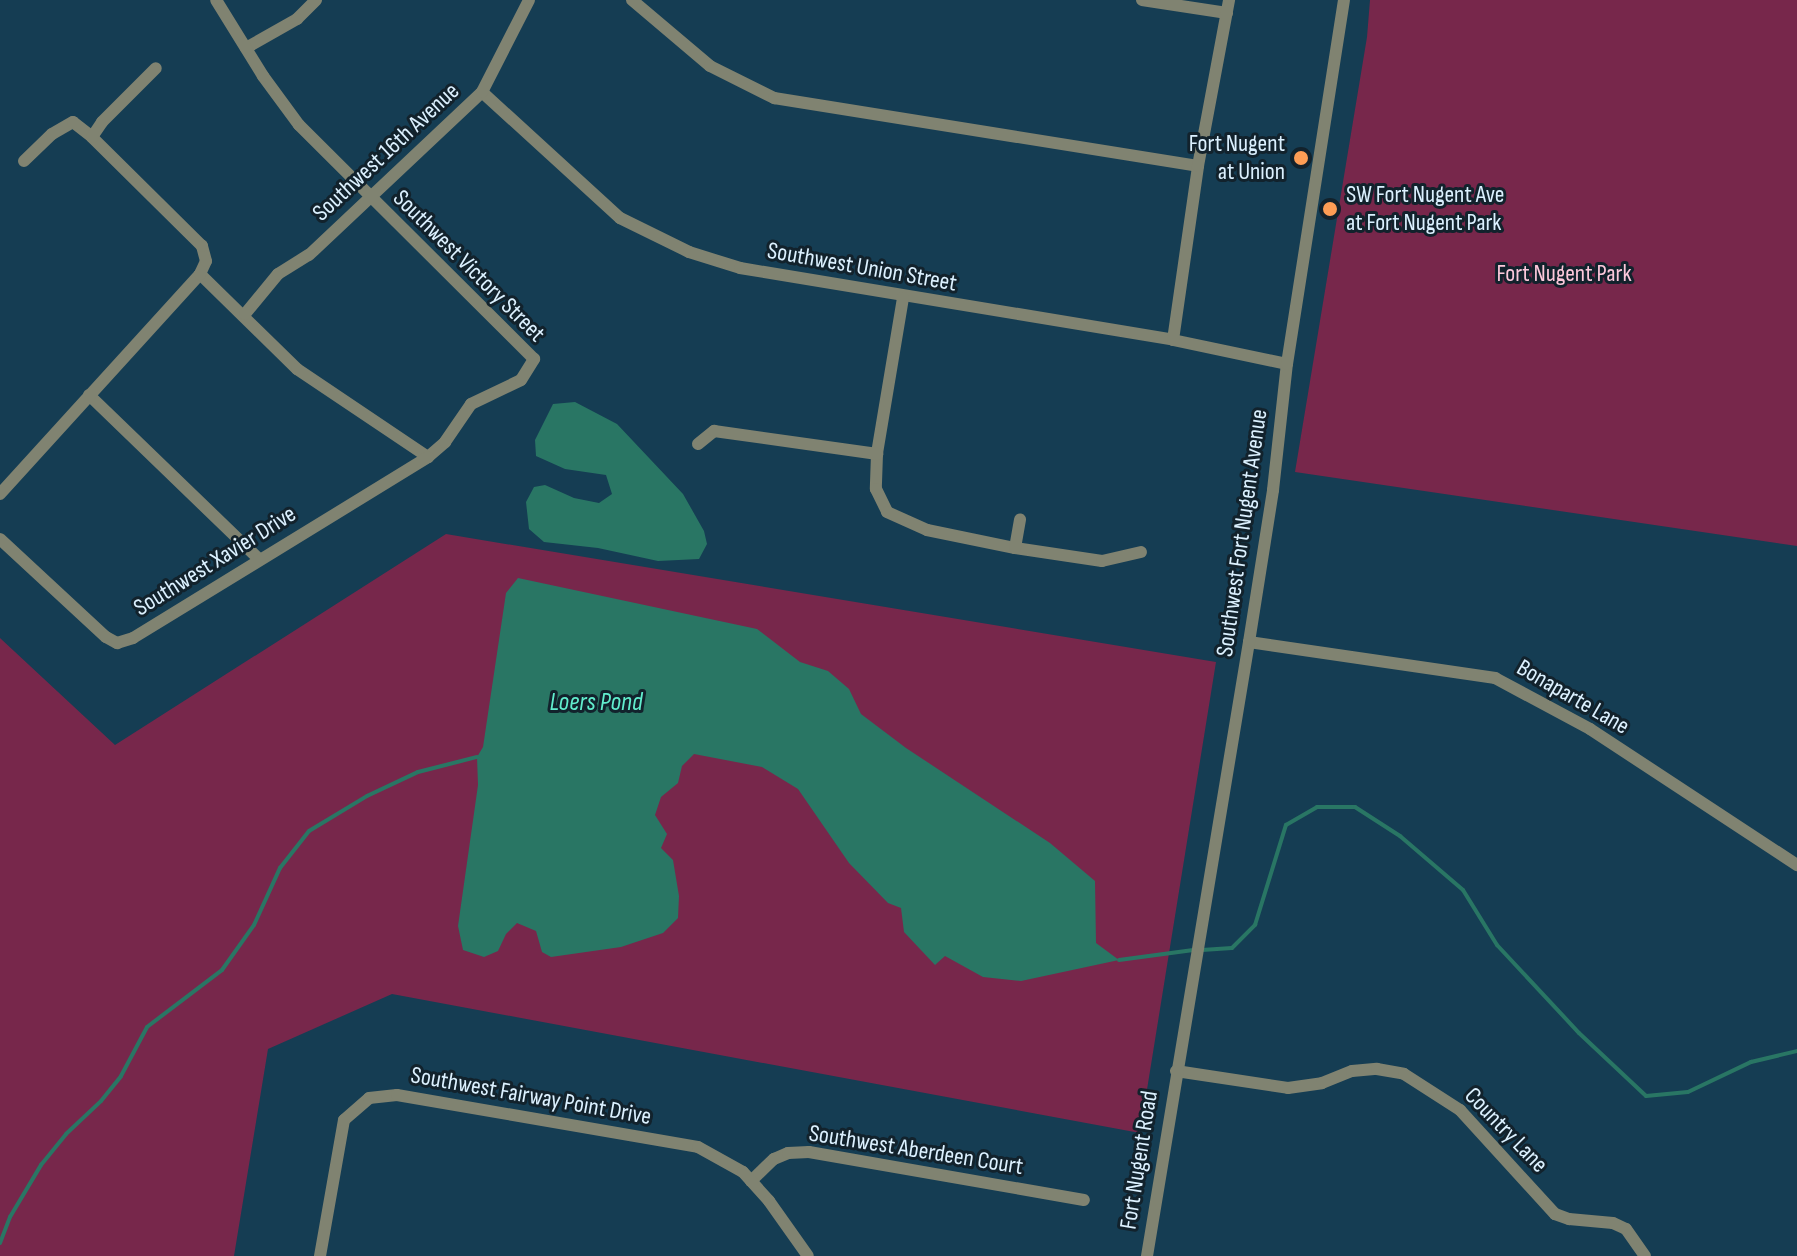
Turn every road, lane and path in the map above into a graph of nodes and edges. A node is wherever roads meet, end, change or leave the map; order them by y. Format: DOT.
graph roads {
  1 [pos="216,0"];
  2 [pos="316,0"];
  3 [pos="529,0"];
  4 [pos="632,0"];
  5 [pos="1142,0"];
  6 [pos="1344,0"];
  7 [pos="1228,6"];
  8 [pos="246,48"];
  9 [pos="156,68"];
  10 [pos="482,92"];
  11 [pos="92,137"];
  12 [pos="24,161"];
  13 [pos="1198,166"];
  14 [pos="369,196"];
  15 [pos="200,274"];
  16 [pos="903,298"];
  17 [pos="245,314"];
  18 [pos="1173,340"];
  19 [pos="1287,364"];
  20 [pos="89,395"];
  21 [pos="698,444"];
  22 [pos="877,454"];
  23 [pos="428,457"];
  24 [pos="0,494"];
  25 [pos="1020,519"];
  26 [pos="0,539"];
  27 [pos="1015,548"];
  28 [pos="1141,552"];
  29 [pos="259,559"];
  30 [pos="1249,642"];
  31 [pos="1797,865"];
  32 [pos="1176,1071"];
  33 [pos="751,1181"];
  34 [pos="1084,1200"];
  35 [pos="320,1256"];
  36 [pos="808,1256"];
  37 [pos="1147,1256"];
  38 [pos="1645,1256"];
  1 -- 8 [label="street, Southwest Victory Street"];
  2 -- 8 [label="street"];
  3 -- 10 [label="street, Southwest 16th Avenue"];
  4 -- 13 [label="street"];
  5 -- 7 [label="street"];
  6 -- 19 [label="street, Southwest Fort Nugent Avenue"];
  7 -- 13 [label="street"];
  8 -- 14 [label="street, Southwest Victory Street"];
  9 -- 11 [label="street"];
  10 -- 14 [label="street, Southwest 16th Avenue"];
  10 -- 16 [label="street, Southwest Union Street"];
  11 -- 12 [label="street"];
  11 -- 15 [label="street"];
  13 -- 18 [label="street"];
  14 -- 17 [label="street, Southwest 16th Avenue"];
  14 -- 23 [label="street, Southwest Victory Street"];
  15 -- 17 [label="street"];
  15 -- 20 [label="street"];
  16 -- 18 [label="street, Southwest Union Street"];
  16 -- 22 [label="street"];
  17 -- 23 [label="street"];
  18 -- 19 [label="street, Southwest Union Street"];
  19 -- 30 [label="street, Southwest Fort Nugent Avenue"];
  20 -- 24 [label="street"];
  20 -- 29 [label="street"];
  21 -- 22 [label="street"];
  22 -- 27 [label="street"];
  23 -- 29 [label="street, Southwest Xavier Drive"];
  25 -- 27 [label="street"];
  26 -- 29 [label="street, Southwest Xavier Drive"];
  27 -- 28 [label="street"];
  30 -- 31 [label="street, Bonaparte Lane"];
  30 -- 32 [label="street, Southwest Fort Nugent Avenue"];
  32 -- 37 [label="street, Fort Nugent Road"];
  32 -- 38 [label="street, Country Lane"];
  33 -- 34 [label="street, Southwest Aberdeen Court"];
  33 -- 35 [label="street, Southwest Fairway Point Drive"];
  33 -- 36 [label="street, Southwest Fairway Point Drive"];
}
